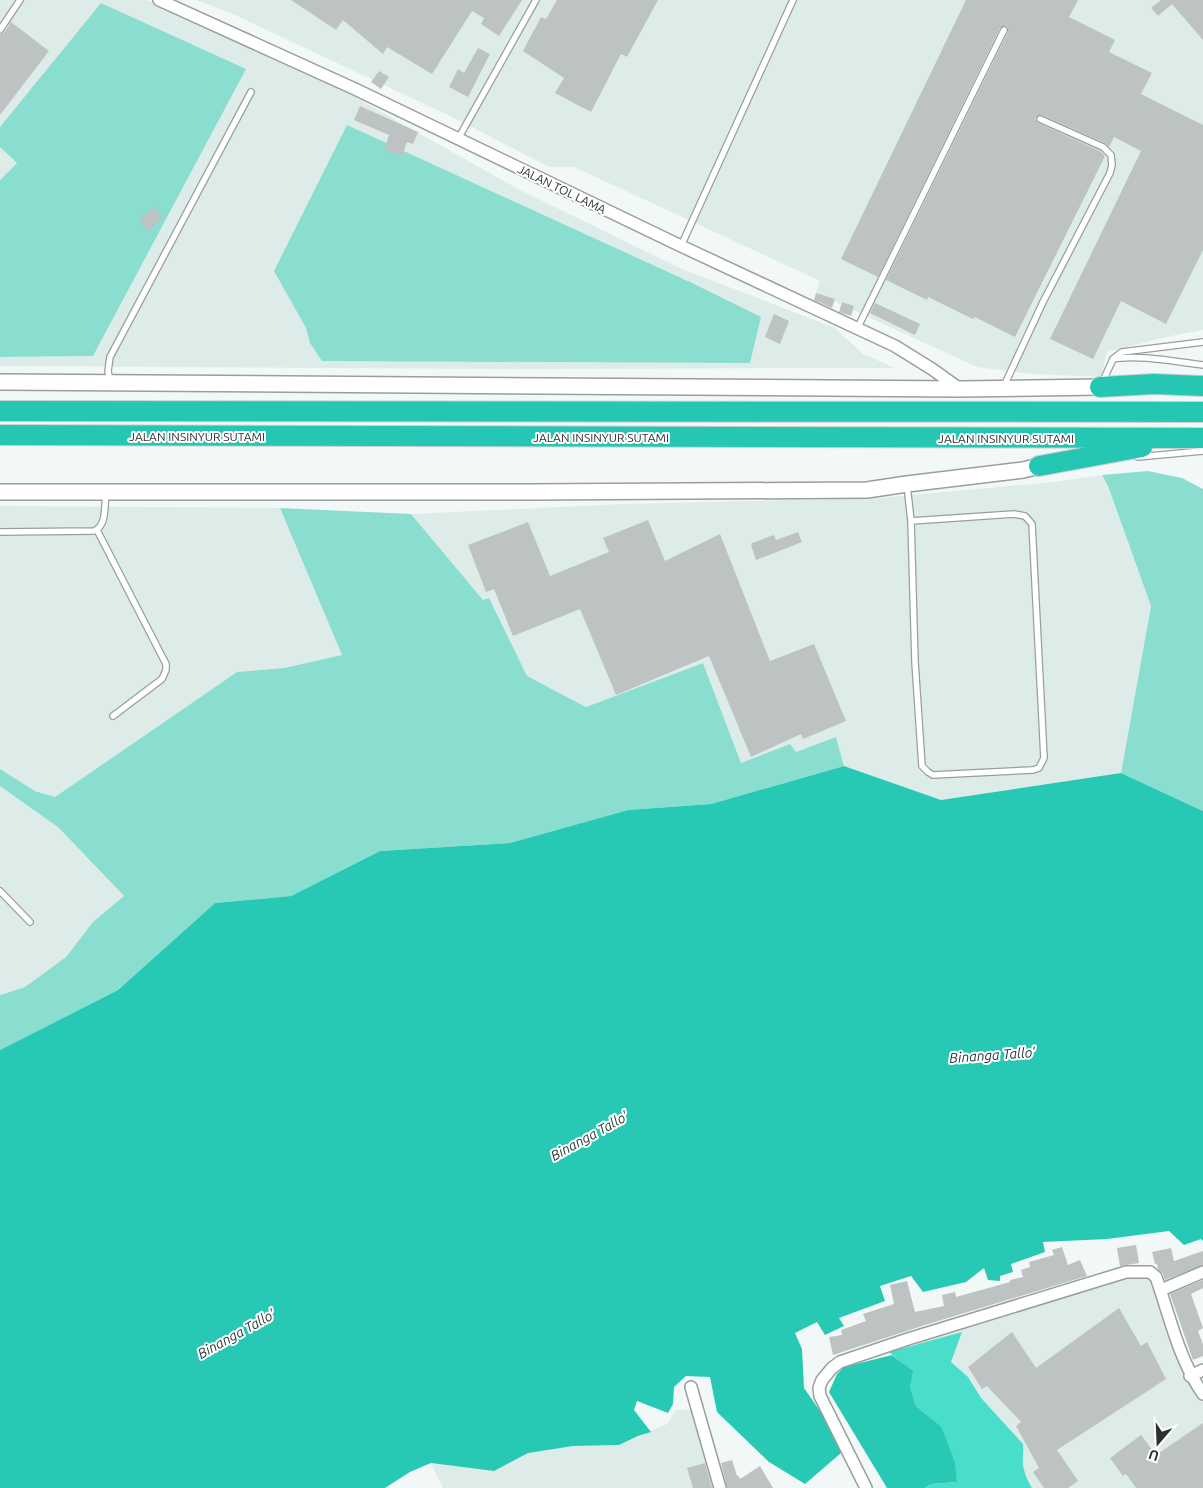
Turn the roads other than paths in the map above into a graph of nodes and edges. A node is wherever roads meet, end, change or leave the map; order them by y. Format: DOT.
graph roads {
  1 [pos="20,0"];
  2 [pos="159,0"];
  3 [pos="536,0"];
  4 [pos="793,0"];
  5 [pos="0,30"];
  6 [pos="1004,30"];
  7 [pos="251,92"];
  8 [pos="1040,119"];
  9 [pos="458,139"];
  10 [pos="681,246"];
  11 [pos="857,329"];
  12 [pos="1203,342"];
  13 [pos="1113,359"];
  14 [pos="1203,365"];
  15 [pos="0,382"];
  16 [pos="110,383"];
  17 [pos="1203,386"];
  18 [pos="1100,387"];
  19 [pos="1003,388"];
  20 [pos="960,389"];
  21 [pos="0,411"];
  22 [pos="1203,412"];
  23 [pos="0,435"];
  24 [pos="1194,438"];
  25 [pos="1203,451"];
  26 [pos="1130,458"];
  27 [pos="1113,459"];
  28 [pos="1039,466"];
  29 [pos="907,484"];
  30 [pos="0,492"];
  31 [pos="106,492"];
  32 [pos="911,521"];
  33 [pos="97,530"];
  34 [pos="0,532"];
  35 [pos="113,716"];
  36 [pos="0,891"];
  37 [pos="30,922"];
  38 [pos="1203,1272"];
  39 [pos="1161,1290"];
  40 [pos="1203,1370"];
  41 [pos="1190,1376"];
  42 [pos="690,1387"];
  43 [pos="1203,1394"];
  44 [pos="720,1488"];
  45 [pos="866,1488"];
  1 -- 5 [label="lane"];
  2 -- 9 [label="street, JALAN TOL LAMA"];
  3 -- 9 [label="lane"];
  4 -- 10 [label="lane"];
  6 -- 11 [label="lane"];
  7 -- 16 [label="lane"];
  8 -- 19 [label="lane"];
  9 -- 10 [label="street, JALAN TOL LAMA"];
  10 -- 11 [label="street, JALAN TOL LAMA"];
  11 -- 20 [label="street, JALAN TOL LAMA"];
  12 -- 13 [label="lane"];
  13 -- 14 [label="lane"];
  13 -- 18 [label="lane"];
  15 -- 16 [label="street"];
  16 -- 20 [label="street"];
  17 -- 18 [label="highway"];
  18 -- 19 [label="street"];
  19 -- 20 [label="street"];
  21 -- 22 [label="highway, JALAN INSINYUR SUTAMI"];
  23 -- 24 [label="highway, JALAN INSINYUR SUTAMI"];
  24 -- 28 [label="highway"];
  25 -- 26 [label="lane"];
  27 -- 28 [label="lane"];
  28 -- 29 [label="street"];
  29 -- 31 [label="street"];
  29 -- 32 [label="lane"];
  30 -- 31 [label="street"];
  31 -- 33 [label="lane"];
  32 -- 32 [label="lane"];
  33 -- 34 [label="lane"];
  33 -- 35 [label="lane"];
  36 -- 37 [label="lane"];
  38 -- 39 [label="street"];
  39 -- 41 [label="street"];
  39 -- 45 [label="street"];
  40 -- 41 [label="street"];
  41 -- 43 [label="street"];
  42 -- 44 [label="street"];
}
